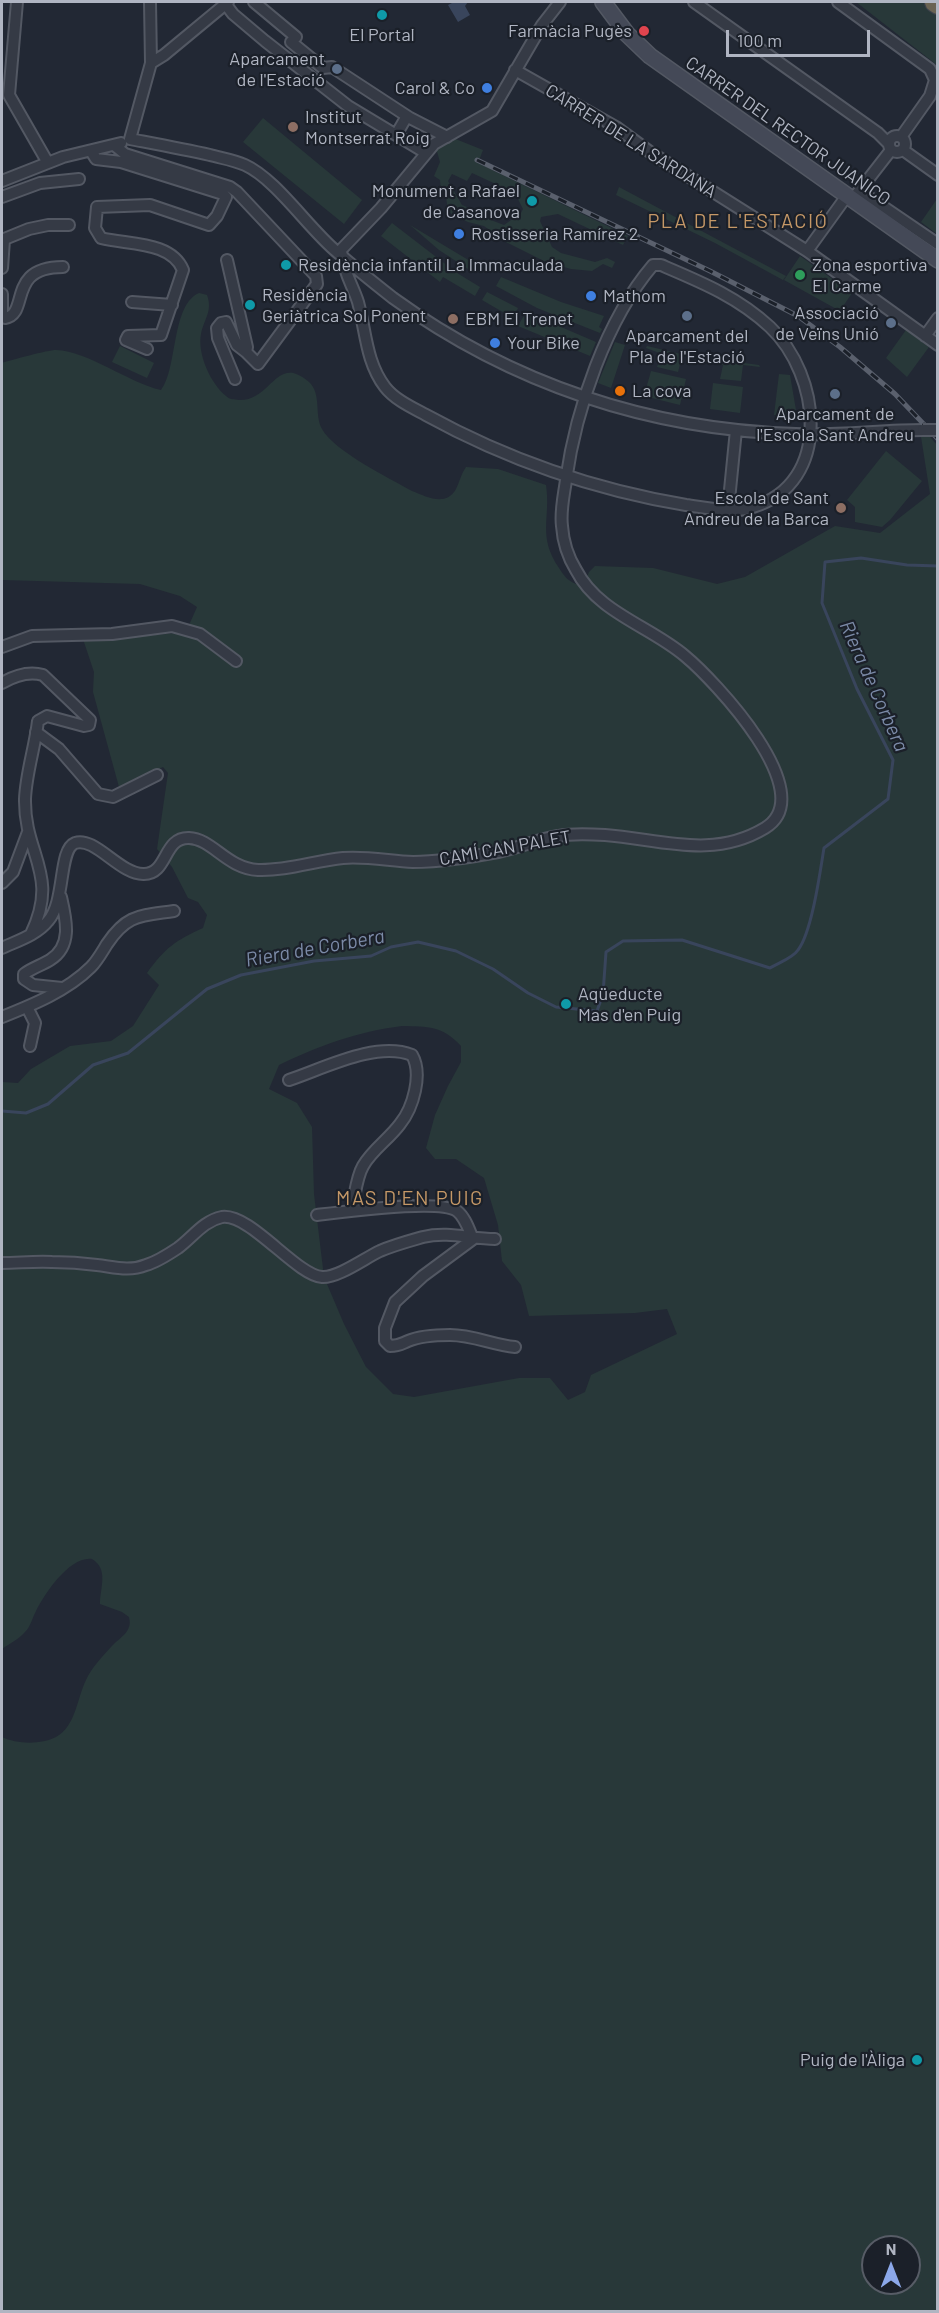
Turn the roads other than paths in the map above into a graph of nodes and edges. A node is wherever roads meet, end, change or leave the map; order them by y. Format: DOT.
graph roads {
  1 [pos="17,2"];
  2 [pos="150,2"];
  3 [pos="226,2"];
  4 [pos="254,2"];
  5 [pos="560,2"];
  6 [pos="603,2"];
  7 [pos="694,2"];
  8 [pos="838,2"];
  9 [pos="154,57"];
  10 [pos="515,70"];
  11 [pos="407,116"];
  12 [pos="396,135"];
  13 [pos="447,137"];
  14 [pos="130,139"];
  15 [pos="114,145"];
  16 [pos="894,148"];
  17 [pos="91,151"];
  18 [pos="426,153"];
  19 [pos="48,163"];
  20 [pos="938,175"];
  21 [pos="79,179"];
  22 [pos="2,181"];
  23 [pos="853,196"];
  24 [pos="2,197"];
  25 [pos="69,225"];
  26 [pos="3,240"];
  27 [pos="938,244"];
  28 [pos="807,251"];
  29 [pos="340,254"];
  30 [pos="227,260"];
  31 [pos="938,260"];
  32 [pos="63,267"];
  33 [pos="2,268"];
  34 [pos="366,277"];
  35 [pos="2,294"];
  36 [pos="355,294"];
  37 [pos="132,302"];
  38 [pos="172,305"];
  39 [pos="2,314"];
  40 [pos="938,318"];
  41 [pos="925,336"];
  42 [pos="938,345"];
  43 [pos="147,349"];
  44 [pos="246,352"];
  45 [pos="235,379"];
  46 [pos="584,398"];
  47 [pos="736,430"];
  48 [pos="938,430"];
  49 [pos="811,434"];
  50 [pos="567,475"];
  51 [pos="728,510"];
  52 [pos="2,647"];
  53 [pos="236,661"];
  54 [pos="2,684"];
  55 [pos="36,732"];
  56 [pos="157,775"];
  57 [pos="28,832"];
  58 [pos="2,883"];
  59 [pos="61,894"];
  60 [pos="174,911"];
  61 [pos="31,934"];
  62 [pos="2,948"];
  63 [pos="63,988"];
  64 [pos="27,1007"];
  65 [pos="2,1017"];
  66 [pos="30,1046"];
  67 [pos="289,1080"];
  68 [pos="351,1211"];
  69 [pos="317,1215"];
  70 [pos="473,1239"];
  71 [pos="495,1239"];
  72 [pos="2,1263"];
  73 [pos="515,1347"];
  1 -- 19 [label="street"];
  2 -- 9 [label="street"];
  3 -- 9 [label="street"];
  3 -- 12 [label="street"];
  4 -- 11 [label="street"];
  5 -- 10 [label="street"];
  6 -- 23 [label="main road, CARRER DEL RECTOR JUANICO"];
  7 -- 16 [label="street"];
  8 -- 16 [label="street"];
  9 -- 14 [label="street"];
  10 -- 13 [label="street"];
  10 -- 28 [label="street, CARRER DE LA SARDANA"];
  11 -- 12 [label="street"];
  11 -- 13 [label="street"];
  12 -- 18 [label="street"];
  13 -- 18 [label="street"];
  14 -- 15 [label="street"];
  14 -- 29 [label="street"];
  15 -- 17 [label="street"];
  15 -- 44 [label="street"];
  16 -- 20 [label="street"];
  16 -- 23 [label="street"];
  17 -- 19 [label="street"];
  17 -- 38 [label="street"];
  18 -- 29 [label="street"];
  19 -- 22 [label="street"];
  21 -- 24 [label="street"];
  23 -- 27 [label="street, CARRER DEL RECTOR JUANICO"];
  23 -- 28 [label="street"];
  23 -- 31 [label="main road, CARRER DEL RECTOR JUANICO"];
  25 -- 26 [label="street"];
  26 -- 33 [label="street"];
  28 -- 41 [label="street, CARRER DE LA SARDANA"];
  29 -- 34 [label="street"];
  29 -- 36 [label="street"];
  30 -- 44 [label="street"];
  32 -- 39 [label="street"];
  34 -- 36 [label="street"];
  34 -- 46 [label="street"];
  35 -- 39 [label="street"];
  36 -- 50 [label="street"];
  37 -- 38 [label="street"];
  38 -- 43 [label="street"];
  40 -- 41 [label="street"];
  41 -- 42 [label="street, CARRER DE LA SARDANA"];
  44 -- 45 [label="street"];
  46 -- 47 [label="street"];
  46 -- 49 [label="street, CAMÍ CAN PALET"];
  46 -- 50 [label="street, CAMÍ CAN PALET"];
  47 -- 49 [label="street"];
  47 -- 51 [label="street"];
  48 -- 49 [label="street, bridge"];
  49 -- 51 [label="street"];
  50 -- 51 [label="street"];
  50 -- 59 [label="street, CAMÍ CAN PALET"];
  52 -- 53 [label="street"];
  54 -- 55 [label="street"];
  55 -- 56 [label="street"];
  55 -- 57 [label="street"];
  57 -- 58 [label="street"];
  57 -- 61 [label="street"];
  59 -- 61 [label="street"];
  59 -- 63 [label="street"];
  60 -- 63 [label="street"];
  61 -- 62 [label="street"];
  63 -- 64 [label="street"];
  64 -- 65 [label="street"];
  64 -- 66 [label="street"];
  67 -- 68 [label="street"];
  68 -- 69 [label="street"];
  68 -- 70 [label="street"];
  70 -- 71 [label="street"];
  70 -- 72 [label="street"];
  70 -- 73 [label="street"];
}
